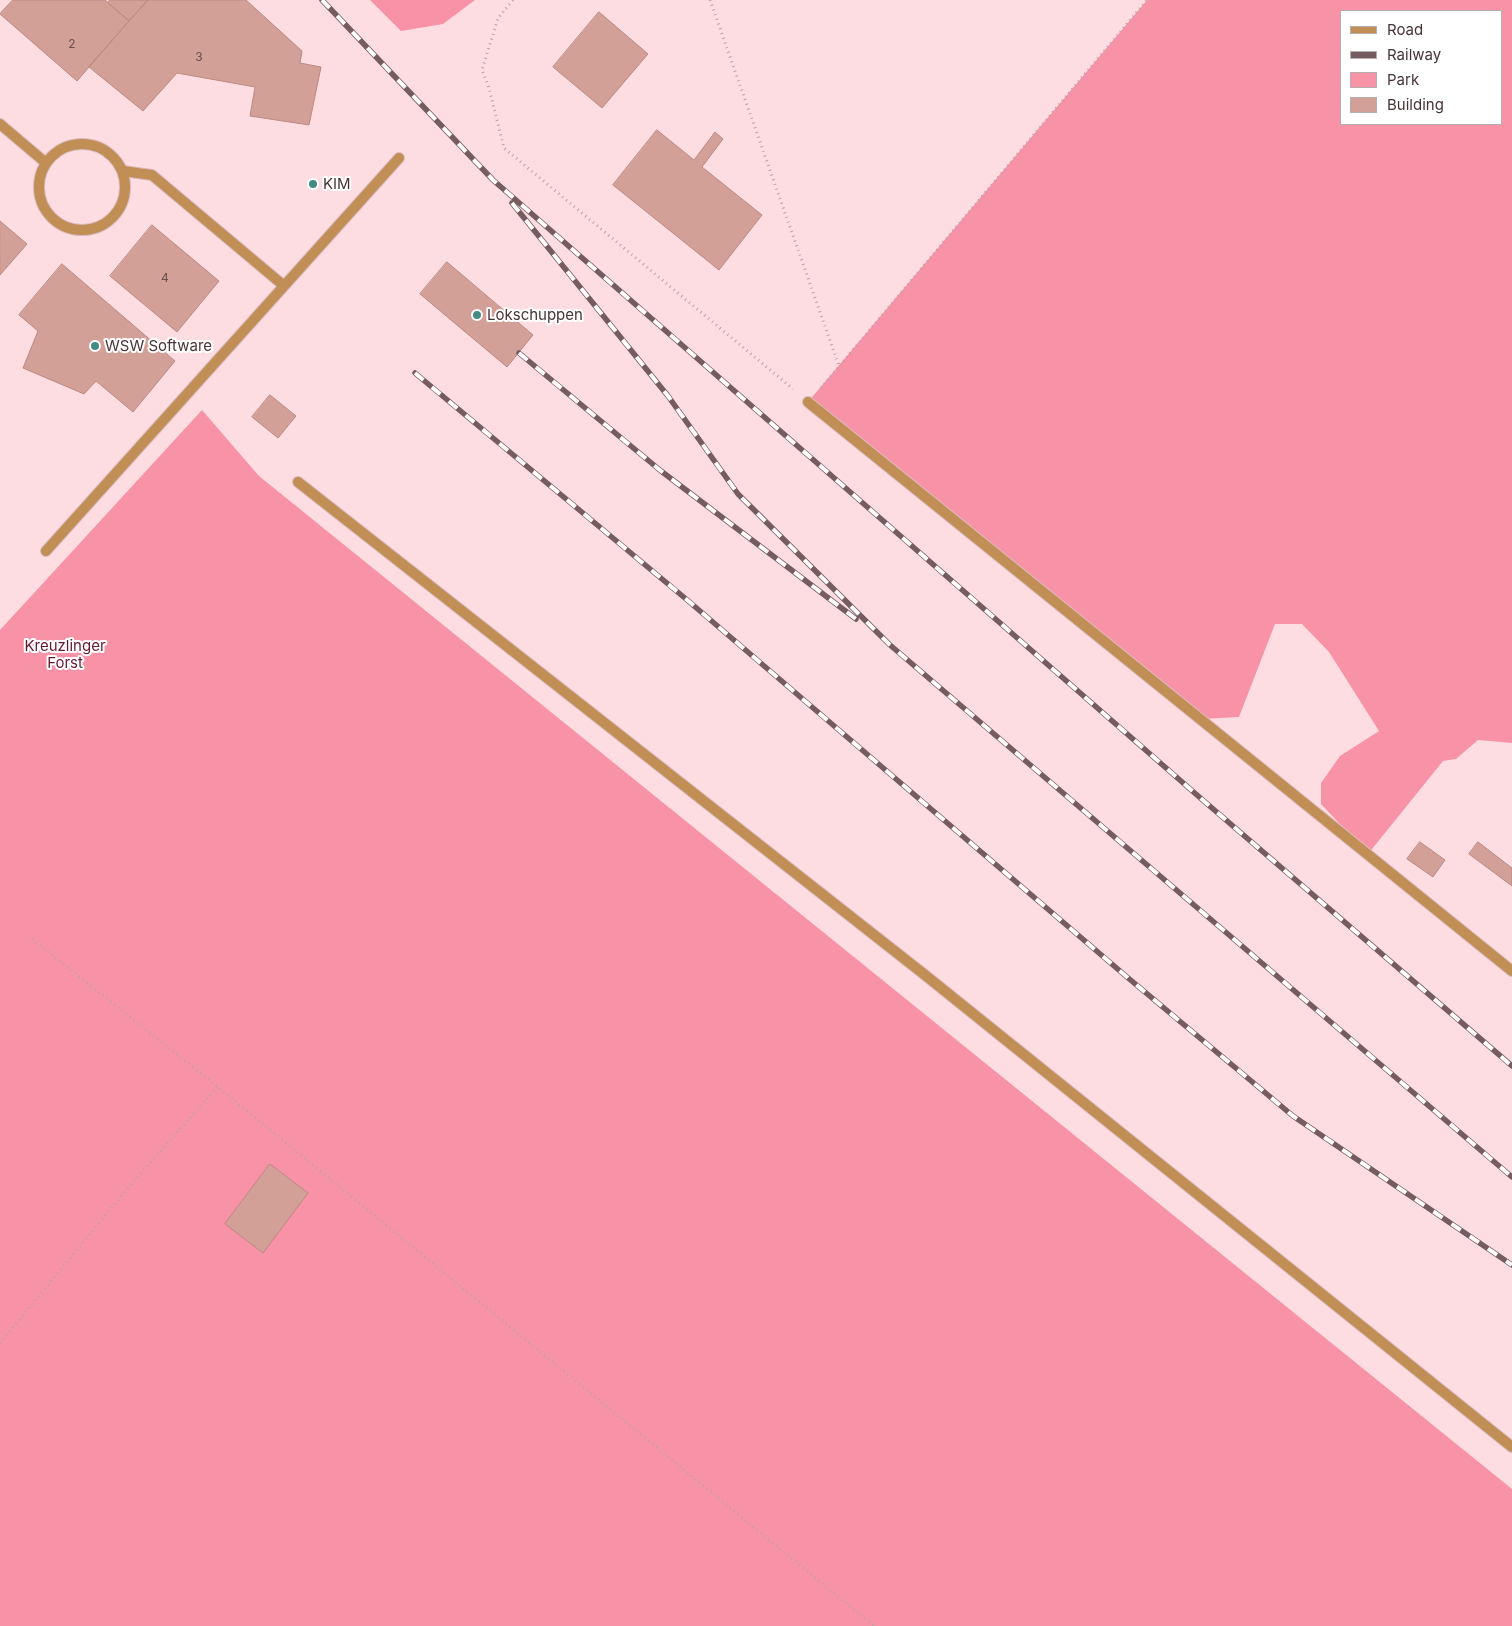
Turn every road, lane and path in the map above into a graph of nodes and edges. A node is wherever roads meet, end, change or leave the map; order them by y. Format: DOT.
graph roads {
  1 [pos="513,0"];
  2 [pos="710,0"];
  3 [pos="1147,0"];
  4 [pos="0,124"];
  5 [pos="398,158"];
  6 [pos="46,163"];
  7 [pos="123,171"];
  8 [pos="283,285"];
  9 [pos="839,366"];
  10 [pos="808,402"];
  11 [pos="298,482"];
  12 [pos="46,551"];
  13 [pos="32,939"];
  14 [pos="1512,971"];
  15 [pos="218,1087"];
  16 [pos="0,1343"];
  17 [pos="1512,1447"];
  18 [pos="874,1626"];
  1 -- 10 [label="path"];
  2 -- 9 [label="path"];
  3 -- 9 [label="path"];
  4 -- 6 [label="street"];
  5 -- 8 [label="street"];
  6 -- 7 [label="street"];
  6 -- 7 [label="street"];
  7 -- 8 [label="street"];
  8 -- 12 [label="street"];
  9 -- 10 [label="path"];
  10 -- 14 [label="street"];
  11 -- 17 [label="street"];
  13 -- 15 [label="path"];
  15 -- 16 [label="path"];
  15 -- 18 [label="path"];
}
